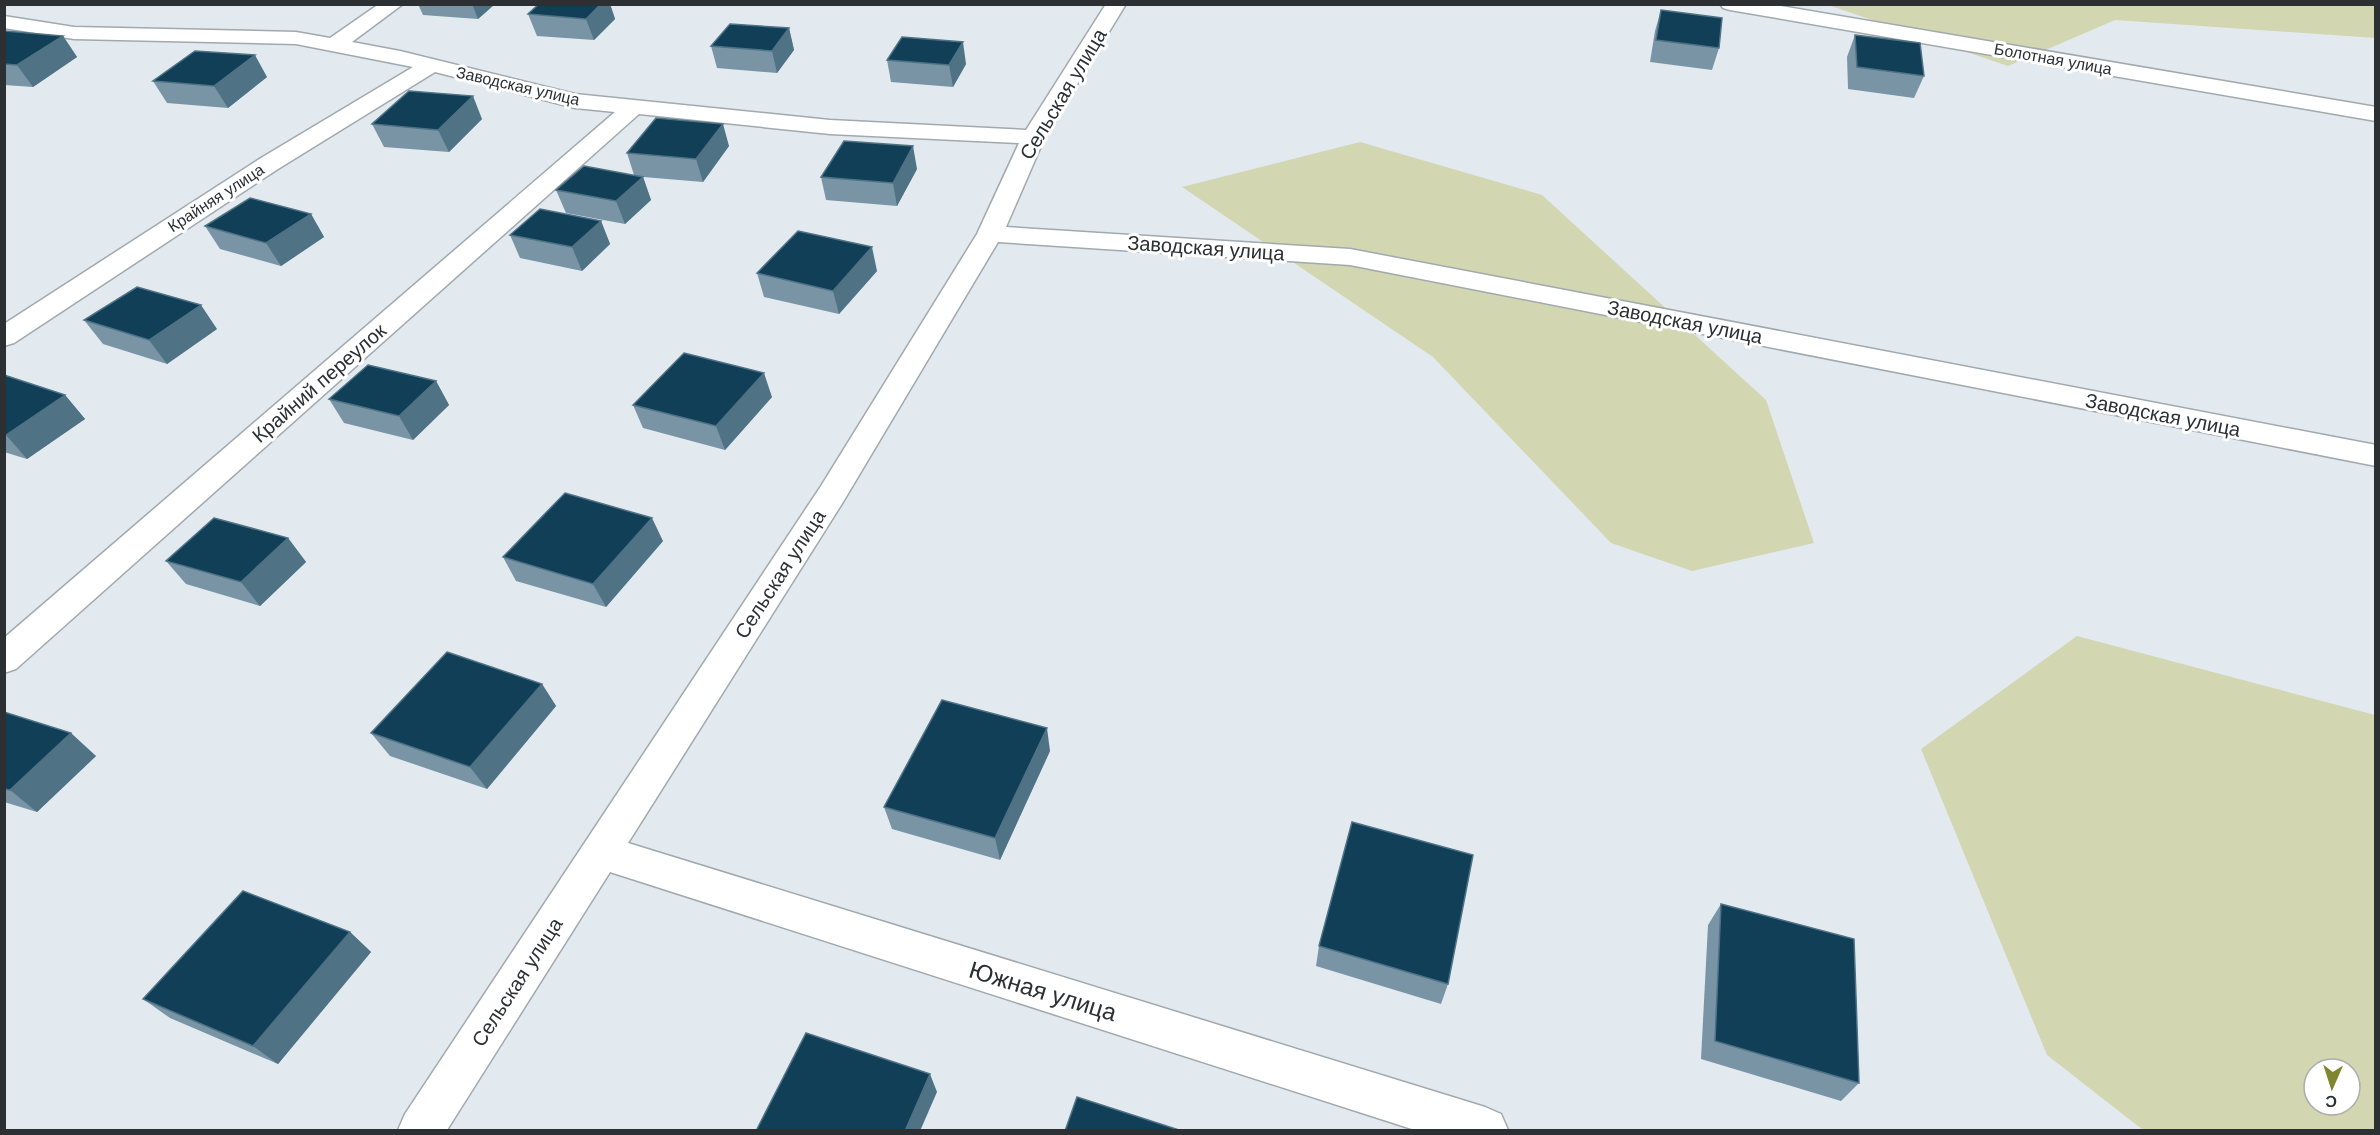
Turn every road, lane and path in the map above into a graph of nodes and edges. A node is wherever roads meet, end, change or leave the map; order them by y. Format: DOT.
graph roads {
  1 [pos="393,4"];
  2 [pos="1116,4"];
  3 [pos="1730,4"];
  4 [pos="4,22"];
  5 [pos="334,45"];
  6 [pos="432,65"];
  7 [pos="634,107"];
  8 [pos="2376,114"];
  9 [pos="1033,137"];
  10 [pos="990,234"];
  11 [pos="4,337"];
  12 [pos="2376,456"];
  13 [pos="4,659"];
  14 [pos="601,852"];
  15 [pos="421,1131"];
  16 [pos="1485,1131"];
  1 -- 5 [label="street"];
  2 -- 9 [label="street, Сельская улица"];
  3 -- 8 [label="street, Болотная улица"];
  4 -- 5 [label="street, Заводская улица"];
  5 -- 6 [label="street, Заводская улица"];
  6 -- 7 [label="street, Заводская улица"];
  6 -- 11 [label="street, Крайняя улица"];
  7 -- 9 [label="street, Заводская улица"];
  7 -- 13 [label="street, Крайний переулок"];
  9 -- 10 [label="street, Сельская улица"];
  10 -- 12 [label="street, Заводская улица"];
  10 -- 14 [label="street, Сельская улица"];
  14 -- 15 [label="street, Сельская улица"];
  14 -- 16 [label="street, Южная улица"];
}
